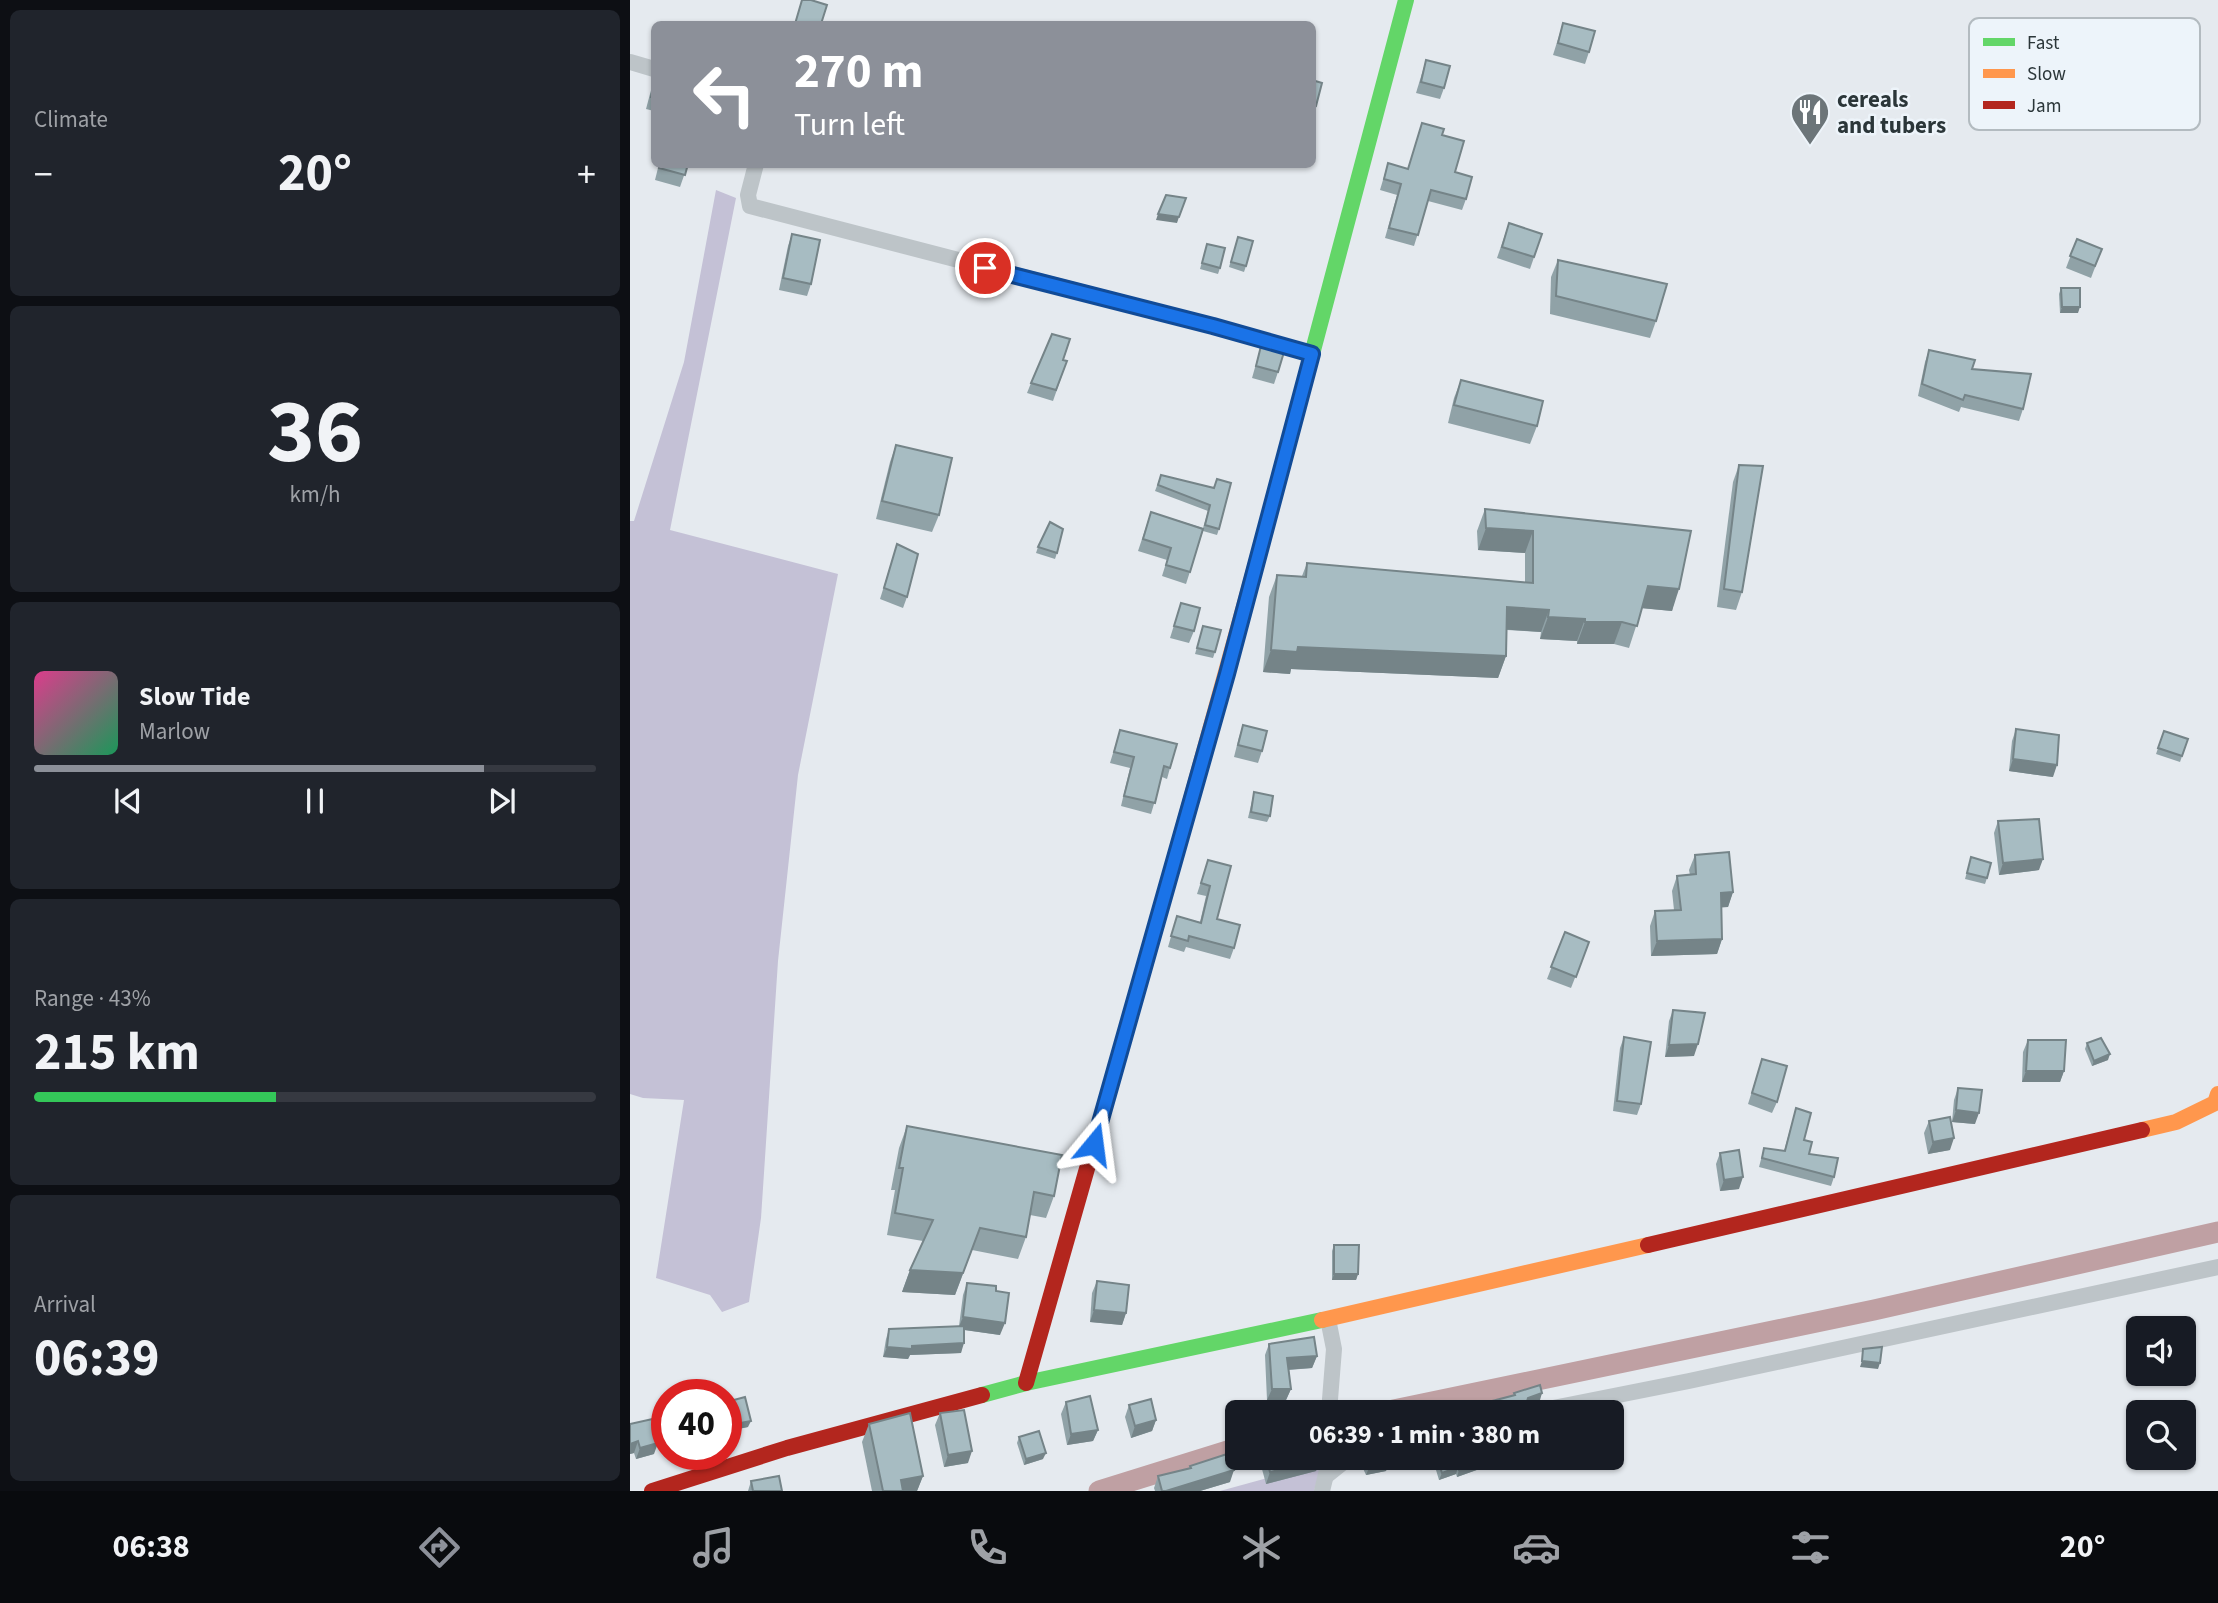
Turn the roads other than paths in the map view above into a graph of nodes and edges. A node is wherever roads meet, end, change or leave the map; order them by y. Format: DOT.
graph roads {
  1 [pos="1406,0"];
  2 [pos="630,62"];
  3 [pos="651,68"];
  4 [pos="755,168"];
  5 [pos="1312,354"];
  6 [pos="2218,1094"];
  7 [pos="2218,1267"];
  8 [pos="1328,1319"];
  9 [pos="1026,1383"];
  10 [pos="1329,1400"];
  11 [pos="1593,1400"];
  12 [pos="1337,1470"];
  13 [pos="1324,1484"];
  14 [pos="652,1491"];
  1 -- 5 [label="street"];
  2 -- 3 [label="street"];
  4 -- 5 [label="street"];
  5 -- 9 [label="street"];
  6 -- 8 [label="street"];
  7 -- 11 [label="street"];
  8 -- 9 [label="street"];
  8 -- 10 [label="street"];
  9 -- 14 [label="street"];
  12 -- 13 [label="street"];
}
